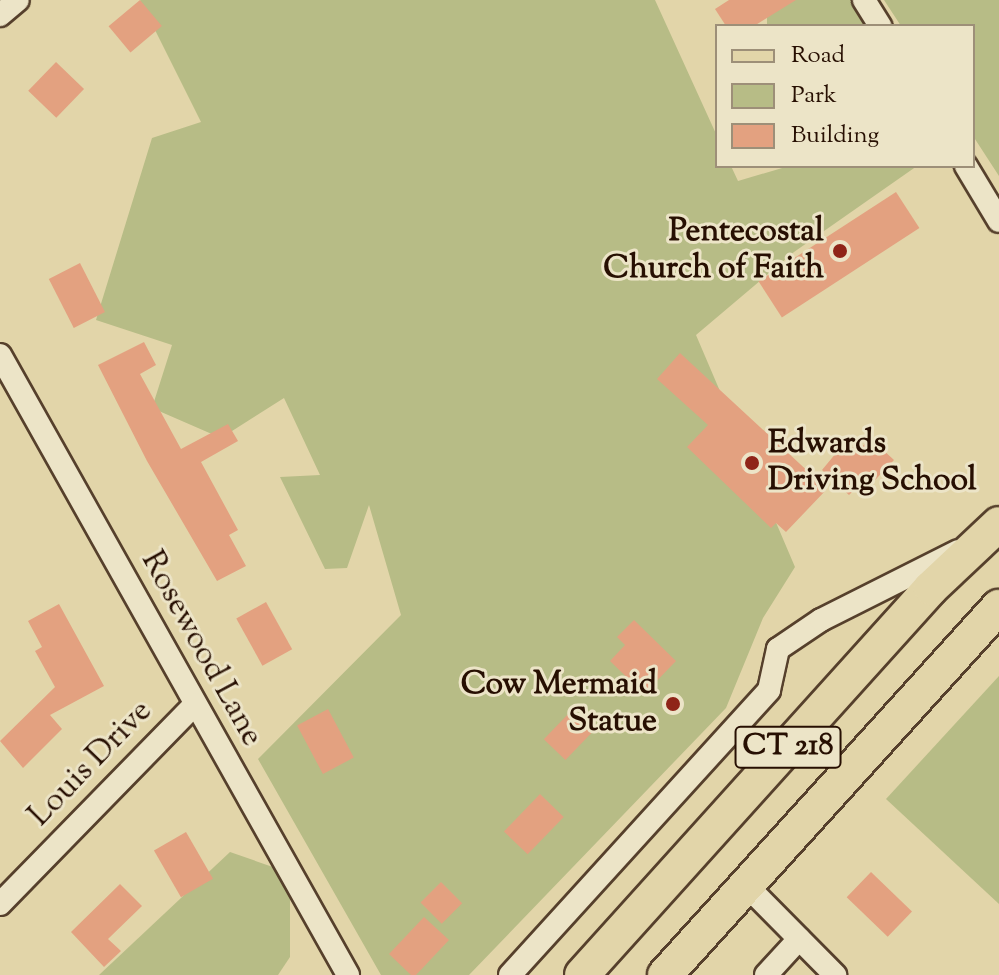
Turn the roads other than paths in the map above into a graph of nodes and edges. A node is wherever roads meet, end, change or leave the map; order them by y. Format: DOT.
graph roads {
  1 [pos="18,0"];
  2 [pos="864,0"];
  3 [pos="0,15"];
  4 [pos="879,24"];
  5 [pos="967,168"];
  6 [pos="999,221"];
  7 [pos="0,355"];
  8 [pos="992,531"];
  9 [pos="999,607"];
  10 [pos="195,704"];
  11 [pos="746,885"];
  12 [pos="0,904"];
  13 [pos="799,939"];
  14 [pos="348,975"];
  15 [pos="510,975"];
  16 [pos="582,975"];
  17 [pos="665,975"];
  18 [pos="766,975"];
  19 [pos="835,975"];
  1 -- 3 [label="street"];
  2 -- 4 [label="street"];
  5 -- 6 [label="street"];
  7 -- 10 [label="street, Rosewood Lane"];
  8 -- 15 [label="street"];
  8 -- 16 [label="main road, CT 218"];
  9 -- 11 [label="main road, CT 218"];
  10 -- 12 [label="street, Louis Drive"];
  10 -- 14 [label="street, Rosewood Lane"];
  11 -- 13 [label="street"];
  11 -- 17 [label="main road, CT 218"];
  13 -- 18 [label="street"];
  13 -- 19 [label="street"];
}
